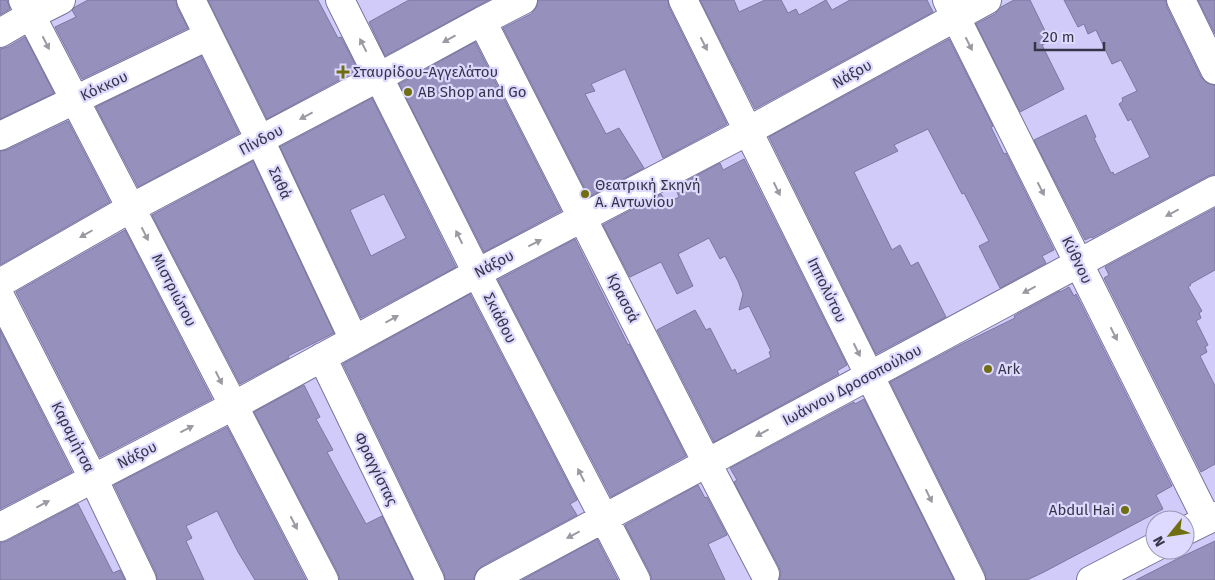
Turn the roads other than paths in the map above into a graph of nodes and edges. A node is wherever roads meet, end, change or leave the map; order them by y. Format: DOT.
graph roads {
  1 [pos="61,0"];
  2 [pos="191,0"];
  3 [pos="340,0"];
  4 [pos="523,0"];
  5 [pos="682,0"];
  6 [pos="987,0"];
  7 [pos="1180,0"];
  8 [pos="27,7"];
  9 [pos="951,9"];
  10 [pos="482,21"];
  11 [pos="0,33"];
  12 [pos="208,36"];
  13 [pos="1215,70"];
  14 [pos="379,77"];
  15 [pos="75,100"];
  16 [pos="748,130"];
  17 [pos="0,136"];
  18 [pos="260,140"];
  19 [pos="1215,190"];
  20 [pos="131,208"];
  21 [pos="583,218"];
  22 [pos="1078,264"];
  23 [pos="476,273"];
  24 [pos="0,283"];
  25 [pos="0,296"];
  26 [pos="354,340"];
  27 [pos="322,357"];
  28 [pos="870,375"];
  29 [pos="233,406"];
  30 [pos="707,463"];
  31 [pos="93,478"];
  32 [pos="604,518"];
  33 [pos="1202,522"];
  34 [pos="0,527"];
  35 [pos="1145,552"];
  36 [pos="765,574"];
  37 [pos="142,580"];
  38 [pos="324,580"];
  39 [pos="430,580"];
  40 [pos="489,580"];
  41 [pos="636,580"];
  42 [pos="971,580"];
  43 [pos="1091,580"];
  1 -- 8 [label="street"];
  2 -- 12 [label="street, Σαθά"];
  14 -- 3 [label="street, Σκιάθου, one-way"];
  4 -- 10 [label="street, Πίνδου"];
  5 -- 16 [label="street, Ιππολύτου, one-way"];
  6 -- 9 [label="street, Νάξου"];
  7 -- 13 [label="street"];
  8 -- 11 [label="street"];
  8 -- 15 [label="street, Μιστριώτου, one-way"];
  9 -- 16 [label="street, Νάξου"];
  9 -- 22 [label="street, Κύθνου, one-way"];
  10 -- 14 [label="street, Πίνδου, one-way"];
  10 -- 21 [label="street, Κρασσά"];
  12 -- 15 [label="street, Κόκκου"];
  12 -- 18 [label="street, Σαθά"];
  14 -- 18 [label="street, Πίνδου, one-way"];
  23 -- 14 [label="street, Σκιάθου, one-way"];
  15 -- 17 [label="street, Κόκκου"];
  15 -- 20 [label="street, Μιστριώτου"];
  16 -- 21 [label="street, Νάξου"];
  16 -- 28 [label="street, Ιππολύτου, one-way"];
  18 -- 20 [label="street, Πίνδου"];
  18 -- 26 [label="street, Σαθά"];
  19 -- 22 [label="street, Ιωάννου Δροσοπούλου, one-way"];
  20 -- 24 [label="street, Πίνδου, one-way"];
  20 -- 29 [label="street, Μιστριώτου, one-way"];
  23 -- 21 [label="street, Νάξου, one-way"];
  21 -- 30 [label="street, Κρασσά"];
  22 -- 28 [label="street, Ιωάννου Δροσοπούλου, one-way"];
  22 -- 33 [label="street, Κύθνου, one-way"];
  26 -- 23 [label="street, Νάξου, one-way"];
  32 -- 23 [label="street, Σκιάθου, one-way"];
  25 -- 31 [label="street, Καραμήτσα"];
  26 -- 27 [label="street, Νάξου"];
  27 -- 29 [label="street, Νάξου"];
  27 -- 39 [label="street, Φραγγίστας"];
  28 -- 30 [label="street, Ιωάννου Δροσοπούλου, one-way"];
  28 -- 42 [label="street, Ιππολύτου, one-way"];
  31 -- 29 [label="street, Νάξου, one-way"];
  29 -- 38 [label="street, Μιστριώτου, one-way"];
  30 -- 32 [label="street, Ιωάννου Δροσοπούλου"];
  30 -- 36 [label="street, Κρασσά"];
  34 -- 31 [label="street, Νάξου, one-way"];
  31 -- 37 [label="street, Καραμήτσα"];
  32 -- 40 [label="street, Ιωάννου Δροσοπούλου, one-way"];
  32 -- 41 [label="street, Σκιάθου"];
  35 -- 43 [label="street"];
}
